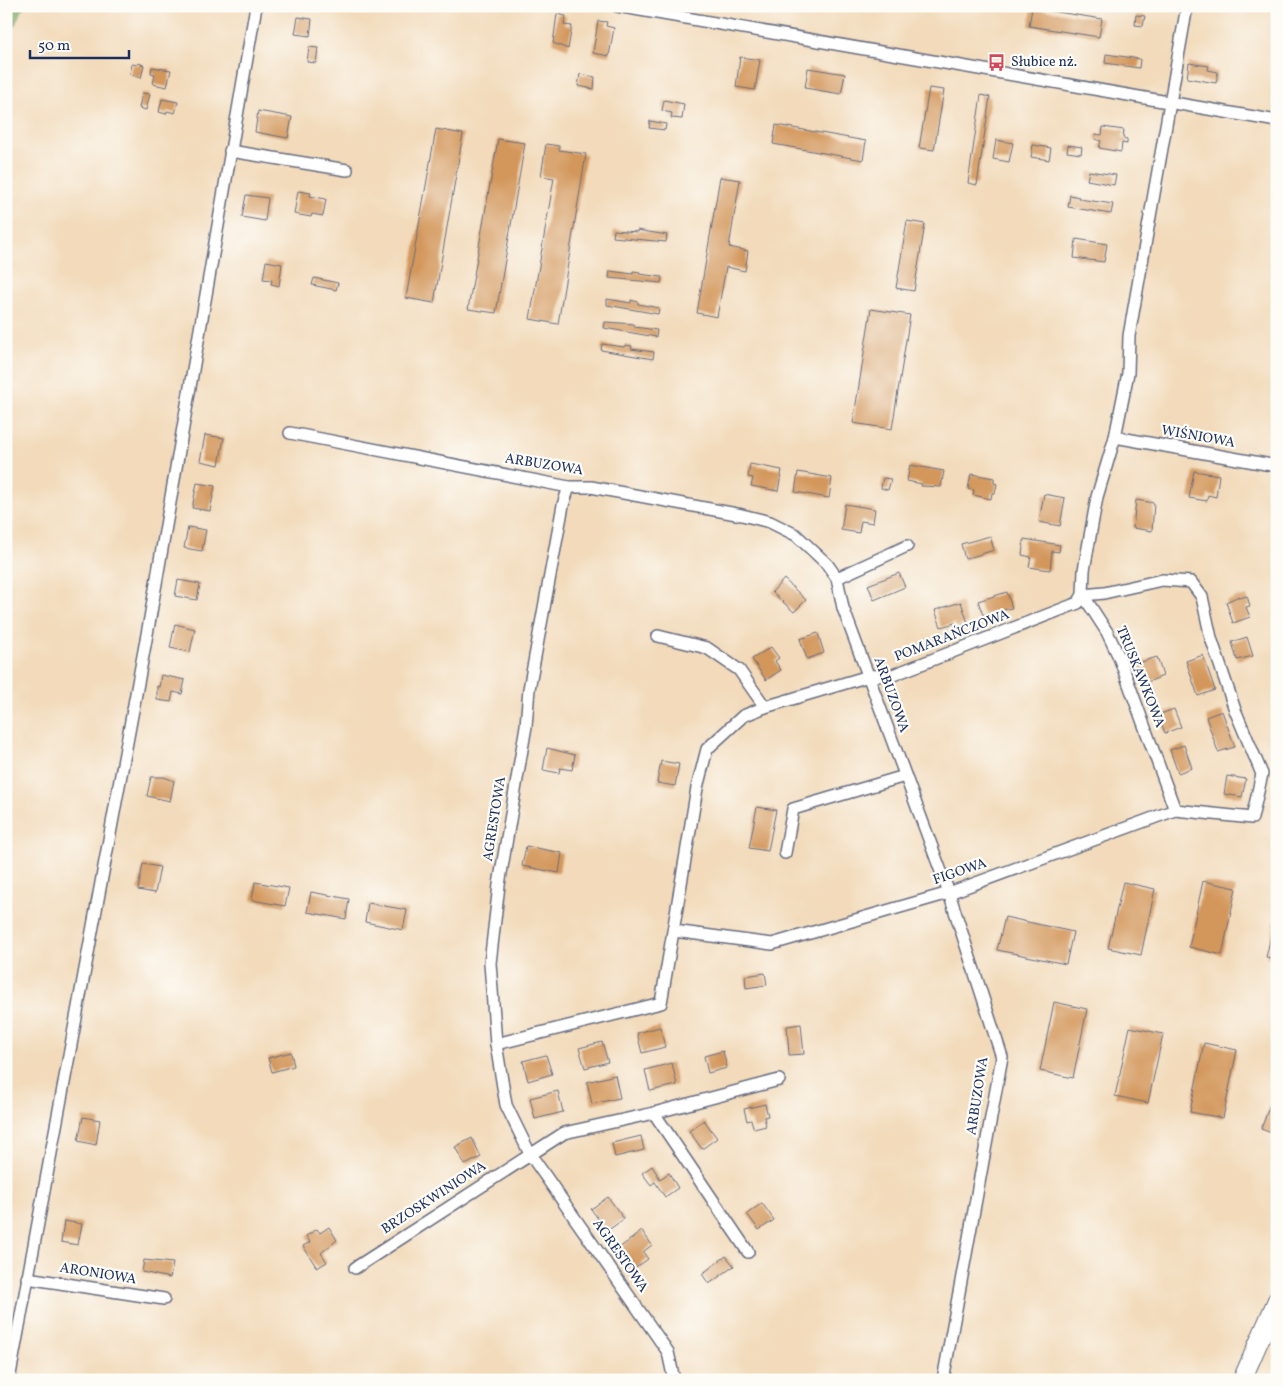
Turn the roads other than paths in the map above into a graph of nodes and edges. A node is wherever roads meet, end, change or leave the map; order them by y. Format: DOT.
graph roads {
  1 [pos="256,6"];
  2 [pos="617,6"];
  3 [pos="1187,6"];
  4 [pos="1169,101"];
  5 [pos="1277,121"];
  6 [pos="230,152"];
  7 [pos="347,170"];
  8 [pos="290,433"];
  9 [pos="1115,437"];
  10 [pos="1277,466"];
  11 [pos="569,487"];
  12 [pos="907,546"];
  13 [pos="837,578"];
  14 [pos="1083,595"];
  15 [pos="658,636"];
  16 [pos="869,676"];
  17 [pos="765,707"];
  18 [pos="905,776"];
  19 [pos="1175,810"];
  20 [pos="1252,818"];
  21 [pos="785,853"];
  22 [pos="949,892"];
  23 [pos="674,931"];
  24 [pos="496,1044"];
  25 [pos="779,1080"];
  26 [pos="654,1114"];
  27 [pos="530,1154"];
  28 [pos="748,1252"];
  29 [pos="355,1268"];
  30 [pos="27,1278"];
  31 [pos="164,1299"];
  32 [pos="1277,1300"];
  33 [pos="9,1380"];
  34 [pos="674,1380"];
  35 [pos="943,1380"];
  36 [pos="1242,1380"];
  1 -- 6 [label="street"];
  2 -- 4 [label="street"];
  3 -- 4 [label="street"];
  4 -- 5 [label="street"];
  4 -- 9 [label="street"];
  6 -- 7 [label="street"];
  6 -- 30 [label="street"];
  8 -- 11 [label="street, ARBUZOWA"];
  9 -- 10 [label="street, WIŚNIOWA"];
  9 -- 14 [label="street"];
  11 -- 13 [label="street, ARBUZOWA"];
  11 -- 24 [label="street, AGRESTOWA"];
  12 -- 13 [label="street"];
  13 -- 16 [label="street, ARBUZOWA"];
  14 -- 16 [label="street, POMARAŃCZOWA"];
  14 -- 19 [label="street, TRUSKAWKOWA"];
  14 -- 20 [label="street, POMARAŃCZOWA"];
  15 -- 17 [label="street"];
  16 -- 17 [label="street, POMARAŃCZOWA"];
  16 -- 18 [label="street, ARBUZOWA"];
  17 -- 23 [label="street, POMARAŃCZOWA"];
  18 -- 21 [label="street"];
  18 -- 22 [label="street, ARBUZOWA"];
  19 -- 20 [label="street, FIGOWA"];
  19 -- 22 [label="street, FIGOWA"];
  22 -- 23 [label="street, FIGOWA"];
  22 -- 35 [label="street, ARBUZOWA"];
  23 -- 24 [label="street, POMARAŃCZOWA"];
  24 -- 27 [label="street, AGRESTOWA"];
  25 -- 26 [label="street"];
  26 -- 27 [label="street"];
  26 -- 28 [label="street"];
  27 -- 29 [label="street, BRZOSKWINIOWA"];
  27 -- 34 [label="street, AGRESTOWA"];
  30 -- 31 [label="street, ARONIOWA"];
  30 -- 33 [label="street"];
  32 -- 36 [label="main road"];
}
